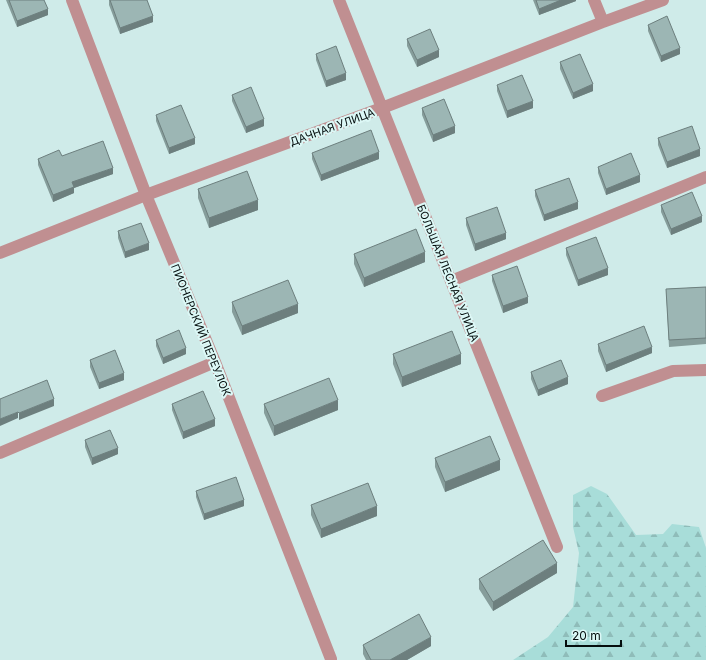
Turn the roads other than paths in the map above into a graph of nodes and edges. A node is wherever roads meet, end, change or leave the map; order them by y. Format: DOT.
graph roads {
  1 [pos="72,0"];
  2 [pos="339,0"];
  3 [pos="594,0"];
  4 [pos="663,0"];
  5 [pos="603,22"];
  6 [pos="382,108"];
  7 [pos="706,177"];
  8 [pos="146,195"];
  9 [pos="0,253"];
  10 [pos="451,281"];
  11 [pos="215,362"];
  12 [pos="706,370"];
  13 [pos="602,396"];
  14 [pos="0,453"];
  15 [pos="557,547"];
  16 [pos="331,659"];
  1 -- 8 [label="street, ПИОНЕРСКИЙ ПЕРЕУЛОК"];
  2 -- 6 [label="street, БОЛЬШАЯ ЛЕСНАЯ УЛИЦА"];
  3 -- 5 [label="street"];
  4 -- 5 [label="street, ДАЧНАЯ УЛИЦА"];
  5 -- 6 [label="street, ДАЧНАЯ УЛИЦА"];
  6 -- 8 [label="street, ДАЧНАЯ УЛИЦА"];
  6 -- 10 [label="street, БОЛЬШАЯ ЛЕСНАЯ УЛИЦА"];
  7 -- 10 [label="street"];
  8 -- 9 [label="street, ДАЧНАЯ УЛИЦА"];
  8 -- 11 [label="street, ПИОНЕРСКИЙ ПЕРЕУЛОК"];
  10 -- 15 [label="street, БОЛЬШАЯ ЛЕСНАЯ УЛИЦА"];
  11 -- 14 [label="street"];
  11 -- 16 [label="street, ПИОНЕРСКИЙ ПЕРЕУЛОК"];
  12 -- 13 [label="street"];
}
